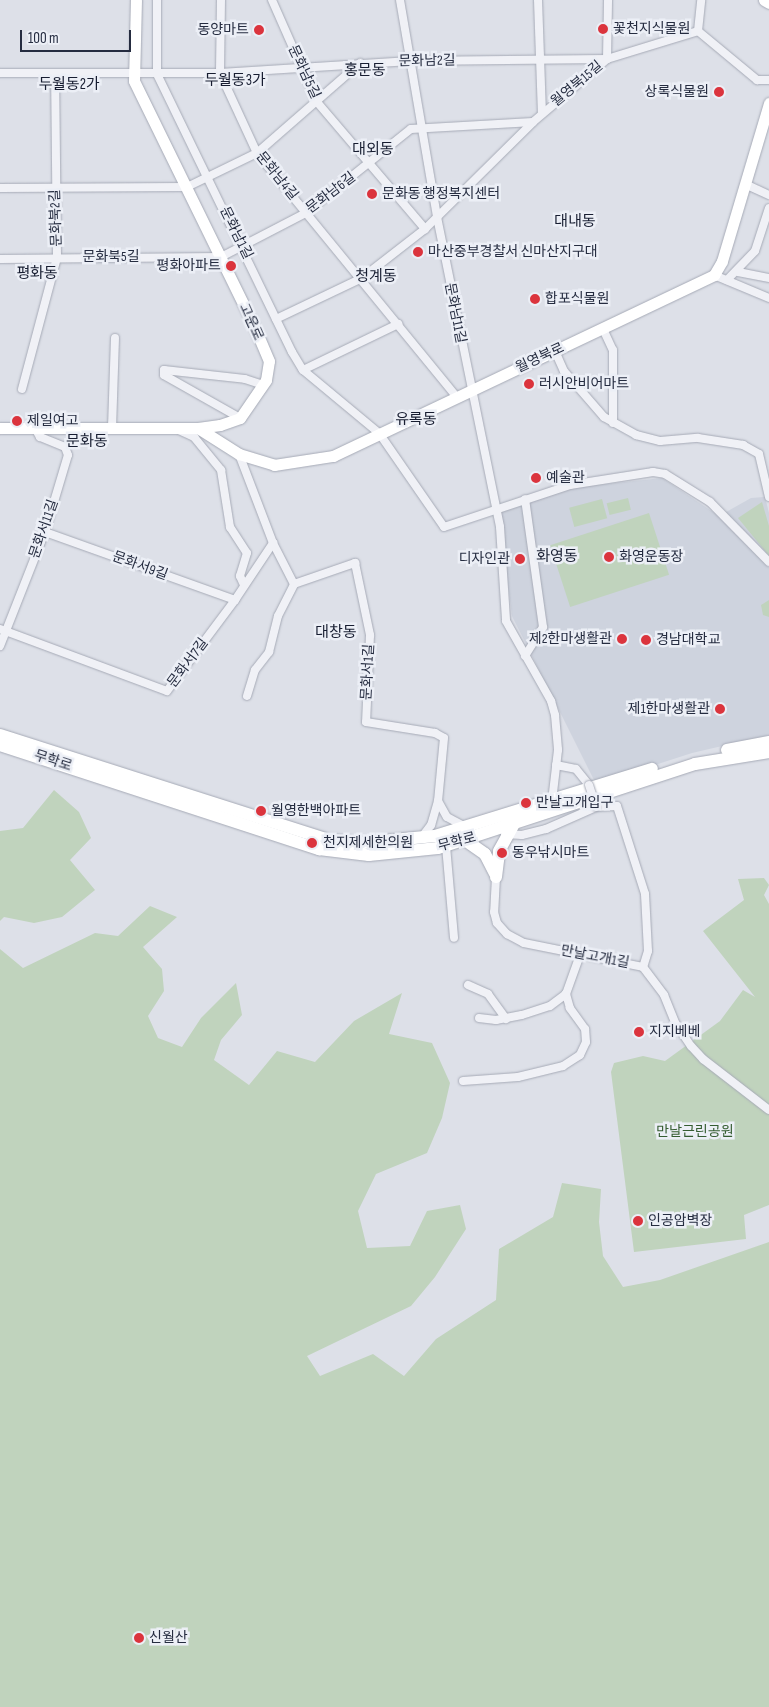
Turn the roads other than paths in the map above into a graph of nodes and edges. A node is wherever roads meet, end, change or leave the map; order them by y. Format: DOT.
graph roads {
  1 [pos="136,0"];
  2 [pos="157,0"];
  3 [pos="221,0"];
  4 [pos="272,0"];
  5 [pos="400,0"];
  6 [pos="538,0"];
  7 [pos="608,0"];
  8 [pos="701,0"];
  9 [pos="764,0"];
  10 [pos="769,3"];
  11 [pos="698,31"];
  12 [pos="607,59"];
  13 [pos="410,61"];
  14 [pos="542,61"];
  15 [pos="360,63"];
  16 [pos="300,66"];
  17 [pos="0,73"];
  18 [pos="55,73"];
  19 [pos="137,73"];
  20 [pos="220,73"];
  21 [pos="157,74"];
  22 [pos="769,80"];
  23 [pos="317,102"];
  24 [pos="769,103"];
  25 [pos="542,113"];
  26 [pos="533,122"];
  27 [pos="422,126"];
  28 [pos="256,153"];
  29 [pos="370,163"];
  30 [pos="208,176"];
  31 [pos="745,184"];
  32 [pos="187,186"];
  33 [pos="0,188"];
  34 [pos="54,188"];
  35 [pos="769,195"];
  36 [pos="769,208"];
  37 [pos="306,212"];
  38 [pos="436,218"];
  39 [pos="425,229"];
  40 [pos="761,229"];
  41 [pos="769,233"];
  42 [pos="242,246"];
  43 [pos="57,257"];
  44 [pos="222,257"];
  45 [pos="0,259"];
  46 [pos="738,272"];
  47 [pos="714,275"];
  48 [pos="362,278"];
  49 [pos="769,278"];
  50 [pos="727,280"];
  51 [pos="769,298"];
  52 [pos="276,318"];
  53 [pos="398,324"];
  54 [pos="603,329"];
  55 [pos="115,338"];
  56 [pos="555,351"];
  57 [pos="304,370"];
  58 [pos="264,385"];
  59 [pos="22,389"];
  60 [pos="470,390"];
  61 [pos="457,396"];
  62 [pos="240,418"];
  63 [pos="613,423"];
  64 [pos="0,428"];
  65 [pos="35,428"];
  66 [pos="112,428"];
  67 [pos="175,428"];
  68 [pos="198,428"];
  69 [pos="379,433"];
  70 [pos="239,454"];
  71 [pos="769,497"];
  72 [pos="525,499"];
  73 [pos="495,508"];
  74 [pos="45,532"];
  75 [pos="273,543"];
  76 [pos="769,562"];
  77 [pos="294,584"];
  78 [pos="244,585"];
  79 [pos="235,600"];
  80 [pos="3,630"];
  81 [pos="0,646"];
  82 [pos="525,656"];
  83 [pos="246,696"];
  84 [pos="0,735"];
  85 [pos="769,742"];
  86 [pos="0,745"];
  87 [pos="769,752"];
  88 [pos="556,765"];
  89 [pos="438,801"];
  90 [pos="552,801"];
  91 [pos="596,807"];
  92 [pos="468,827"];
  93 [pos="511,829"];
  94 [pos="420,838"];
  95 [pos="465,840"];
  96 [pos="446,846"];
  97 [pos="496,877"];
  98 [pos="454,938"];
  99 [pos="580,954"];
  100 [pos="643,967"];
  101 [pos="468,985"];
  102 [pos="566,994"];
  103 [pos="479,1018"];
  104 [pos="506,1019"];
  105 [pos="463,1081"];
  106 [pos="769,1110"];
  1 -- 19 [label="main road, 고운로"];
  2 -- 21 [label="street, 문화남1길"];
  3 -- 20 [label="street, 문화남4길"];
  4 -- 16 [label="street, 문화남5길"];
  5 -- 13 [label="street, 문화남11길"];
  6 -- 14 [label="street"];
  7 -- 12 [label="street"];
  8 -- 11 [label="street"];
  9 -- 10 [label="main road"];
  11 -- 12 [label="street, 월영북15길"];
  11 -- 22 [label="street"];
  12 -- 14 [label="street, 문화남2길"];
  12 -- 25 [label="street, 월영북15길"];
  13 -- 14 [label="street, 문화남2길"];
  13 -- 15 [label="street, 문화남2길"];
  13 -- 27 [label="street, 문화남11길"];
  14 -- 25 [label="street"];
  15 -- 16 [label="street, 문화남2길"];
  15 -- 23 [label="street"];
  16 -- 20 [label="street, 문화남2길"];
  16 -- 23 [label="street, 문화남5길"];
  17 -- 18 [label="street, 문화남2길"];
  18 -- 19 [label="street, 문화남2길"];
  18 -- 34 [label="street, 문화북2길"];
  19 -- 21 [label="street, 문화남2길"];
  19 -- 32 [label="main road, 고운로"];
  20 -- 21 [label="street, 문화남2길"];
  20 -- 28 [label="street, 문화남4길"];
  21 -- 30 [label="street, 문화남1길"];
  23 -- 28 [label="street"];
  23 -- 29 [label="street, 문화남5길"];
  24 -- 31 [label="main road"];
  25 -- 26 [label="street, 월영북15길"];
  26 -- 27 [label="street, 문화남6길"];
  26 -- 38 [label="street, 월영북15길"];
  27 -- 29 [label="street, 문화남6길"];
  27 -- 38 [label="street, 문화남11길"];
  28 -- 30 [label="street"];
  28 -- 37 [label="street, 문화남4길"];
  29 -- 37 [label="street, 문화남6길"];
  29 -- 39 [label="street, 문화남5길"];
  30 -- 32 [label="street"];
  30 -- 42 [label="street, 문화남1길"];
  31 -- 35 [label="street"];
  31 -- 47 [label="main road"];
  32 -- 34 [label="street"];
  32 -- 44 [label="main road, 고운로"];
  33 -- 34 [label="street"];
  34 -- 43 [label="street, 문화북2길"];
  36 -- 40 [label="street"];
  37 -- 42 [label="street, 문화남6길"];
  37 -- 48 [label="street, 문화남4길"];
  38 -- 39 [label="street, 월영북15길"];
  38 -- 60 [label="street, 문화남11길"];
  39 -- 48 [label="street, 월영북15길"];
  40 -- 41 [label="street"];
  40 -- 46 [label="street"];
  42 -- 44 [label="street, 문화남6길"];
  42 -- 52 [label="street, 문화남1길"];
  43 -- 44 [label="street, 문화북5길"];
  43 -- 45 [label="street, 문화북5길"];
  43 -- 59 [label="street, 문화북2길"];
  44 -- 58 [label="main road, 고운로"];
  46 -- 49 [label="street"];
  46 -- 50 [label="street"];
  47 -- 50 [label="street"];
  47 -- 54 [label="main road, 월영북로"];
  48 -- 52 [label="street, 월영북15길"];
  48 -- 53 [label="street, 문화남4길"];
  50 -- 51 [label="street"];
  52 -- 57 [label="street, 문화남1길"];
  53 -- 57 [label="street"];
  53 -- 61 [label="street, 문화남4길"];
  54 -- 56 [label="main road, 월영북로"];
  54 -- 63 [label="street"];
  55 -- 66 [label="street"];
  56 -- 60 [label="main road, 월영북로"];
  56 -- 63 [label="street"];
  57 -- 69 [label="street, 문화남1길"];
  58 -- 62 [label="main road, 고운로"];
  58 -- 62 [label="street"];
  60 -- 61 [label="main road, 월영북로"];
  60 -- 73 [label="street, 문화남11길"];
  61 -- 69 [label="main road, 월영북로"];
  62 -- 68 [label="main road"];
  63 -- 71 [label="street"];
  64 -- 65 [label="main road"];
  65 -- 66 [label="main road"];
  65 -- 74 [label="street, 문화서11길"];
  66 -- 67 [label="main road"];
  67 -- 68 [label="main road"];
  67 -- 78 [label="street"];
  68 -- 70 [label="main road, 월영북로"];
  69 -- 70 [label="main road, 월영북로"];
  69 -- 73 [label="street, 문화남1길"];
  70 -- 75 [label="street"];
  72 -- 73 [label="street"];
  72 -- 76 [label="street"];
  72 -- 82 [label="street"];
  73 -- 82 [label="street, 문화남11길"];
  74 -- 79 [label="street, 문화서9길"];
  74 -- 80 [label="street, 문화서11길"];
  75 -- 77 [label="street"];
  75 -- 78 [label="street, 문화서7길"];
  77 -- 83 [label="street"];
  77 -- 89 [label="street, 문화서1길"];
  78 -- 79 [label="street, 문화서7길"];
  79 -- 80 [label="street, 문화서7길"];
  80 -- 81 [label="street, 문화서11길"];
  82 -- 88 [label="street, 문화남11길"];
  84 -- 94 [label="main road, 무학로"];
  85 -- 90 [label="main road, 무학로"];
  86 -- 96 [label="main road, 무학로"];
  87 -- 93 [label="main road, 무학로"];
  88 -- 90 [label="street, 문화남11길"];
  88 -- 91 [label="street, bridge"];
  89 -- 92 [label="street"];
  89 -- 94 [label="street, 문화서1길"];
  90 -- 92 [label="main road, 무학로"];
  91 -- 93 [label="street"];
  91 -- 100 [label="street"];
  92 -- 94 [label="main road, 무학로"];
  93 -- 95 [label="main road, 무학로"];
  93 -- 97 [label="main road"];
  95 -- 96 [label="main road, 무학로"];
  95 -- 97 [label="main road"];
  96 -- 98 [label="street"];
  97 -- 99 [label="street, 만날고개1길"];
  99 -- 100 [label="street, 만날고개1길"];
  99 -- 102 [label="street"];
  100 -- 106 [label="street, 만날고개1길"];
  101 -- 104 [label="street"];
  102 -- 104 [label="street"];
  102 -- 105 [label="street"];
  103 -- 104 [label="street"];
}
